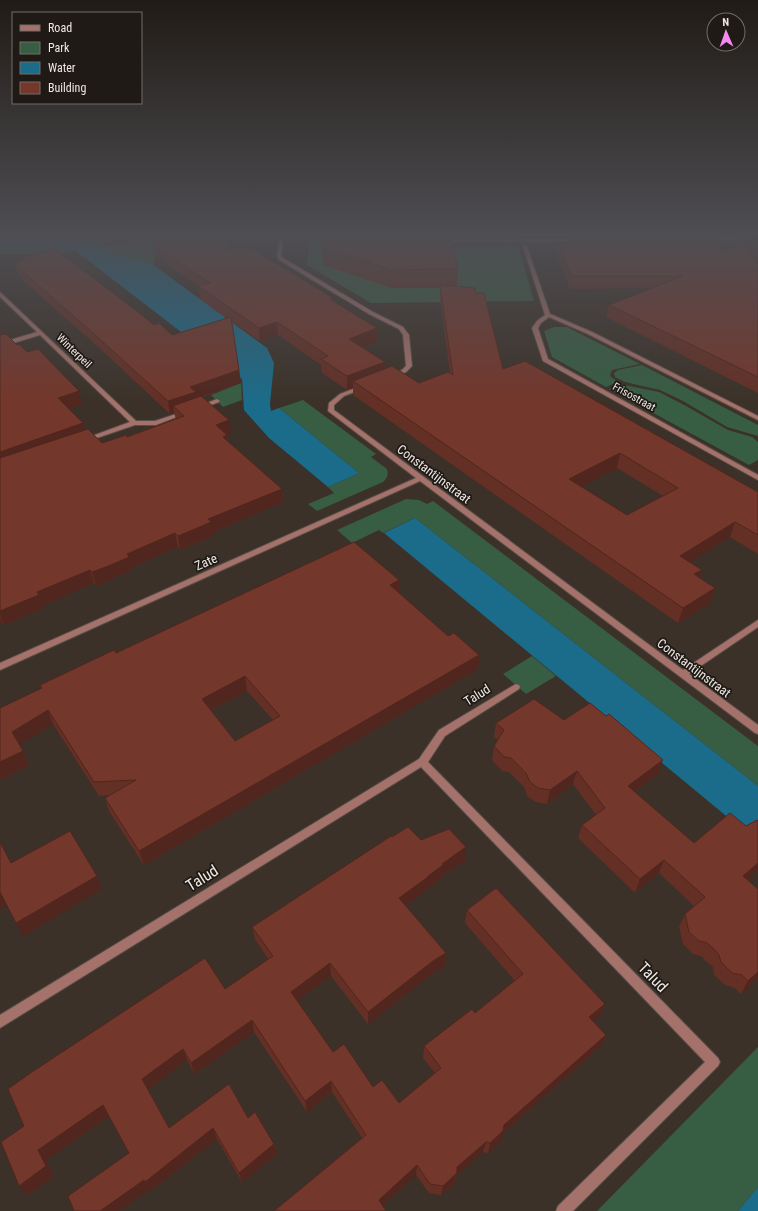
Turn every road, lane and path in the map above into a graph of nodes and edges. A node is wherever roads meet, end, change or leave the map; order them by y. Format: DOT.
graph roads {
  1 [pos="335,292"];
  2 [pos="540,292"];
  3 [pos="0,294"];
  4 [pos="548,316"];
  5 [pos="41,333"];
  6 [pos="0,345"];
  7 [pos="386,378"];
  8 [pos="371,384"];
  9 [pos="217,401"];
  10 [pos="196,408"];
  11 [pos="188,411"];
  12 [pos="758,418"];
  13 [pos="134,423"];
  14 [pos="79,442"];
  15 [pos="422,478"];
  16 [pos="758,478"];
  17 [pos="758,623"];
  18 [pos="0,667"];
  19 [pos="683,674"];
  20 [pos="516,687"];
  21 [pos="758,730"];
  22 [pos="422,762"];
  23 [pos="0,1022"];
  24 [pos="563,1211"];
  1 -- 7 [label="street"];
  2 -- 4 [label="street"];
  3 -- 5 [label="street, Winterpeil"];
  4 -- 12 [label="street"];
  4 -- 16 [label="street, Frisostraat"];
  5 -- 6 [label="street"];
  5 -- 13 [label="street, Winterpeil"];
  8 -- 15 [label="street, Constantijnstraat"];
  9 -- 10 [label="street"];
  11 -- 13 [label="street"];
  13 -- 14 [label="street"];
  15 -- 18 [label="street, Zate"];
  15 -- 19 [label="street, Constantijnstraat"];
  17 -- 19 [label="street"];
  19 -- 21 [label="street, Constantijnstraat"];
  20 -- 22 [label="street, Talud"];
  22 -- 23 [label="street, Talud"];
  22 -- 24 [label="street, Talud"];
}
